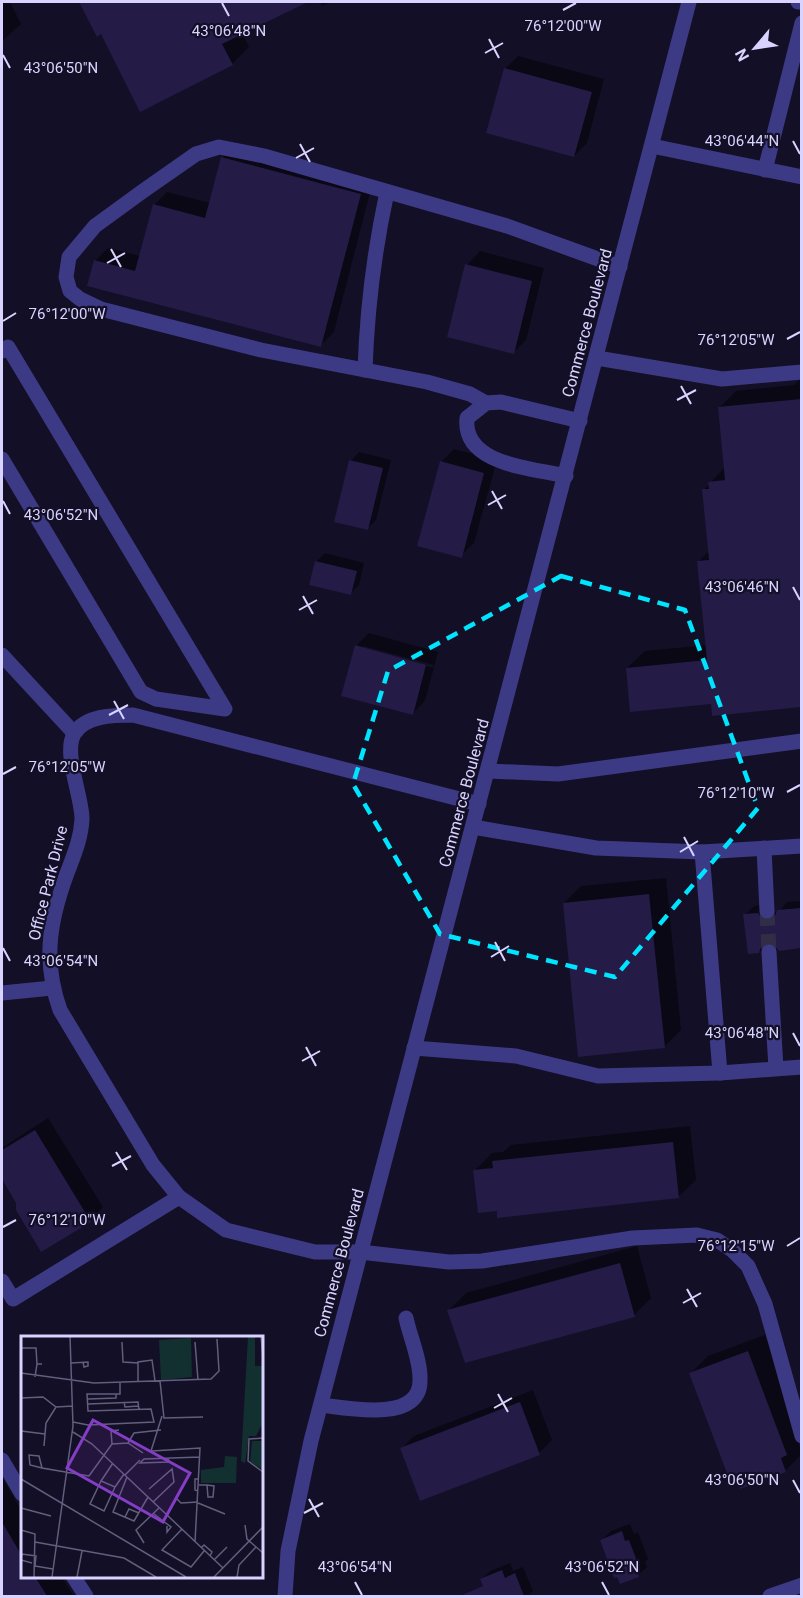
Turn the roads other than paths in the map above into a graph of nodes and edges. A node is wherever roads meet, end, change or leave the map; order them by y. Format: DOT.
graph roads {
  1 [pos="689,2"];
  2 [pos="801,24"];
  3 [pos="652,146"];
  4 [pos="765,170"];
  5 [pos="801,177"];
  6 [pos="387,192"];
  7 [pos="620,267"];
  8 [pos="2,351"];
  9 [pos="597,358"];
  10 [pos="365,370"];
  11 [pos="801,372"];
  12 [pos="486,403"];
  13 [pos="580,422"];
  14 [pos="2,459"];
  15 [pos="566,476"];
  16 [pos="2,655"];
  17 [pos="74,733"];
  18 [pos="801,741"];
  19 [pos="488,771"];
  20 [pos="480,804"];
  21 [pos="473,827"];
  22 [pos="801,846"];
  23 [pos="764,848"];
  24 [pos="702,852"];
  25 [pos="767,911"];
  26 [pos="769,952"];
  27 [pos="52,988"];
  28 [pos="2,993"];
  29 [pos="414,1048"];
  30 [pos="801,1067"];
  31 [pos="776,1068"];
  32 [pos="720,1073"];
  33 [pos="179,1197"];
  34 [pos="360,1252"];
  35 [pos="2,1281"];
  36 [pos="406,1318"];
  37 [pos="321,1405"];
  38 [pos="801,1436"];
  39 [pos="2,1460"];
  40 [pos="21,1492"];
  41 [pos="74,1577"];
  42 [pos="801,1585"];
  43 [pos="86,1596"];
  44 [pos="285,1596"];
  45 [pos="771,1596"];
  1 -- 3 [label="street, Commerce Boulevard"];
  2 -- 4 [label="street"];
  3 -- 4 [label="street"];
  3 -- 7 [label="street, Commerce Boulevard"];
  4 -- 5 [label="street"];
  6 -- 7 [label="street"];
  6 -- 10 [label="street"];
  6 -- 10 [label="street"];
  7 -- 9 [label="street, Commerce Boulevard"];
  8 -- 14 [label="street"];
  9 -- 11 [label="street"];
  9 -- 13 [label="street, Commerce Boulevard"];
  10 -- 12 [label="street"];
  12 -- 13 [label="street"];
  12 -- 15 [label="street"];
  13 -- 15 [label="street, Commerce Boulevard"];
  15 -- 19 [label="street, Commerce Boulevard"];
  16 -- 17 [label="street"];
  17 -- 20 [label="street"];
  17 -- 27 [label="street, Office Park Drive"];
  18 -- 19 [label="street"];
  19 -- 20 [label="street, Commerce Boulevard"];
  20 -- 21 [label="street, Commerce Boulevard"];
  21 -- 24 [label="street"];
  21 -- 29 [label="street, Commerce Boulevard"];
  22 -- 23 [label="street"];
  23 -- 24 [label="street"];
  23 -- 25 [label="street"];
  24 -- 32 [label="street"];
  26 -- 31 [label="street"];
  27 -- 28 [label="street"];
  27 -- 33 [label="street, Office Park Drive"];
  29 -- 32 [label="street"];
  29 -- 34 [label="street, Commerce Boulevard"];
  30 -- 31 [label="street"];
  31 -- 32 [label="street"];
  33 -- 34 [label="street, Office Park Drive"];
  33 -- 35 [label="street"];
  34 -- 37 [label="street, Commerce Boulevard"];
  34 -- 38 [label="street, Office Park Drive"];
  36 -- 37 [label="street"];
  37 -- 44 [label="street, Commerce Boulevard"];
  39 -- 40 [label="street"];
  41 -- 43 [label="street"];
  42 -- 45 [label="street"];
}
